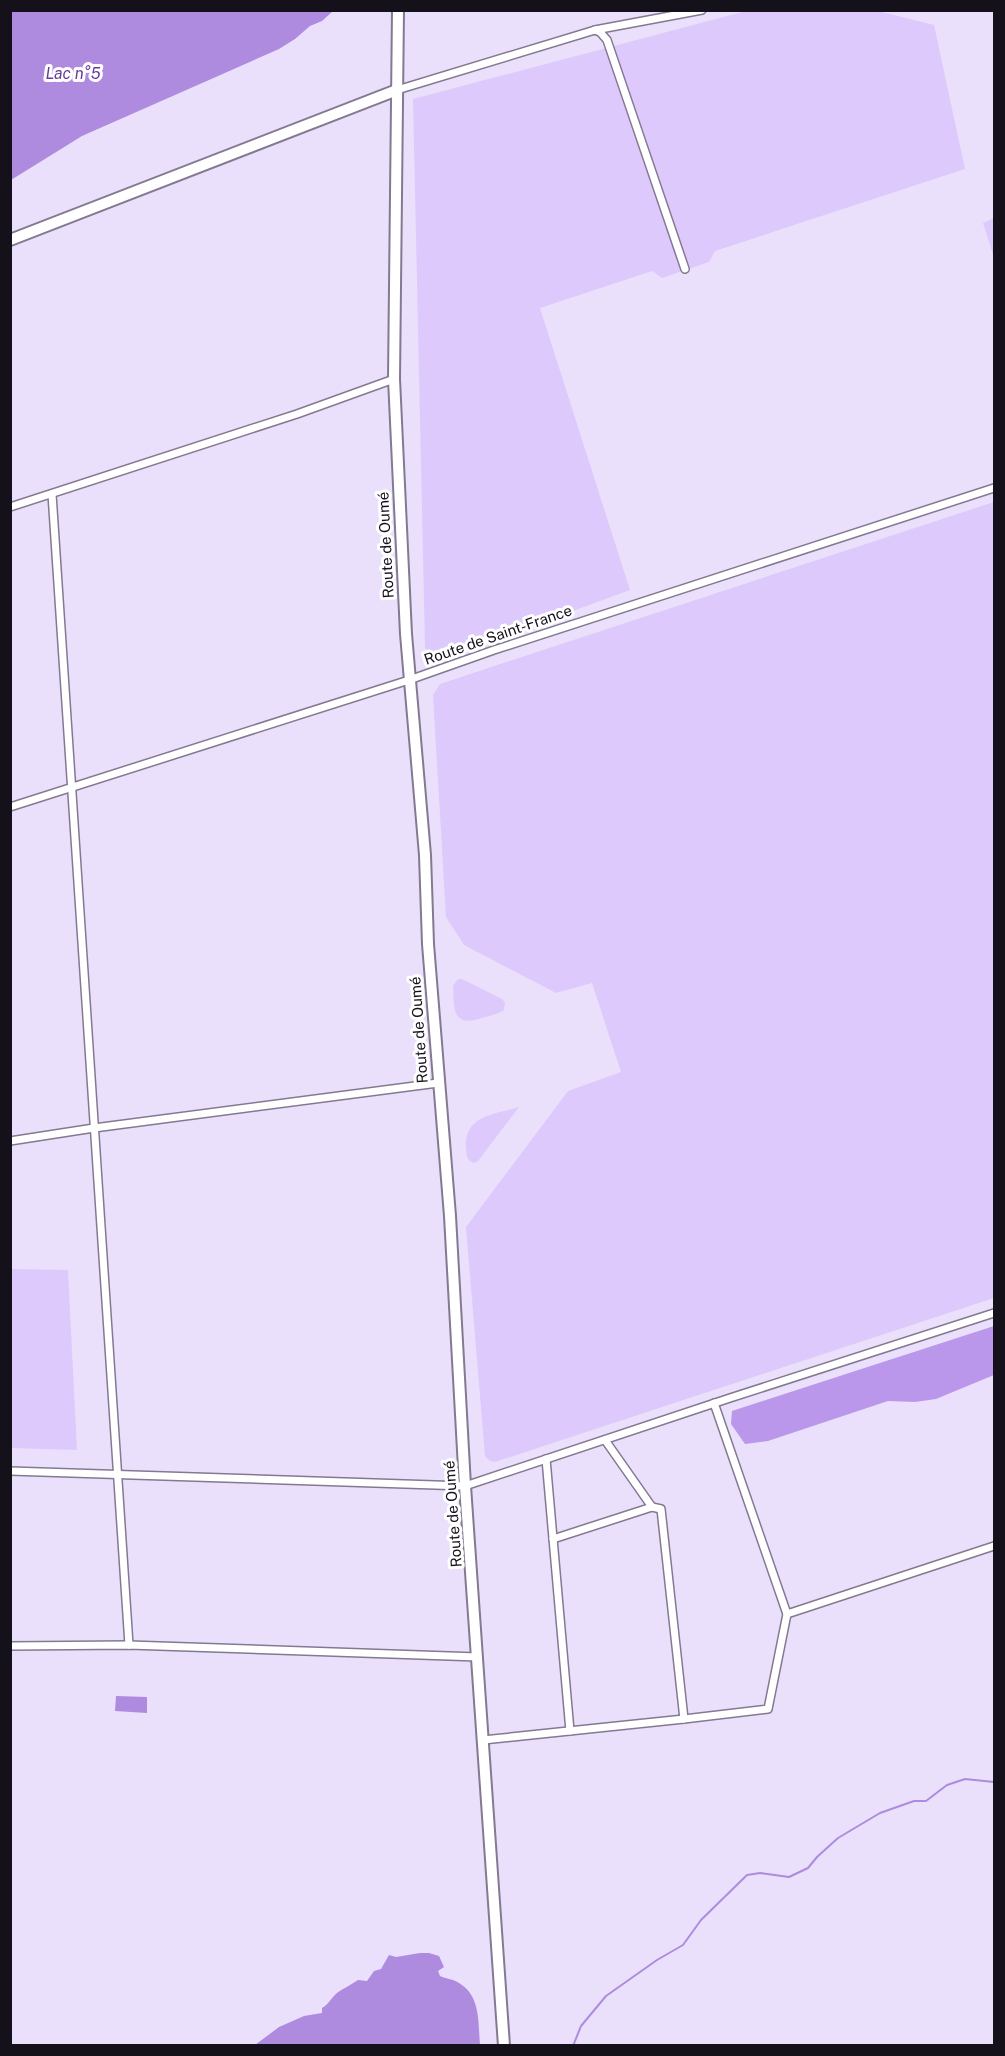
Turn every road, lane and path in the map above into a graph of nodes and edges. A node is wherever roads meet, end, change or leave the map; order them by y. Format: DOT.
graph roads {
  1 [pos="398,10"];
  2 [pos="702,10"];
  3 [pos="595,30"];
  4 [pos="397,90"];
  5 [pos="10,240"];
  6 [pos="685,269"];
  7 [pos="394,379"];
  8 [pos="994,488"];
  9 [pos="52,494"];
  10 [pos="10,507"];
  11 [pos="409,680"];
  12 [pos="73,786"];
  13 [pos="10,807"];
  14 [pos="438,1083"];
  15 [pos="94,1128"];
  16 [pos="10,1141"];
  17 [pos="994,1313"];
  18 [pos="714,1403"];
  19 [pos="605,1440"];
  20 [pos="546,1460"];
  21 [pos="10,1471"];
  22 [pos="117,1474"];
  23 [pos="465,1486"];
  24 [pos="652,1507"];
  25 [pos="553,1539"];
  26 [pos="994,1546"];
  27 [pos="787,1614"];
  28 [pos="129,1645"];
  29 [pos="10,1646"];
  30 [pos="478,1656"];
  31 [pos="684,1719"];
  32 [pos="570,1731"];
  33 [pos="483,1740"];
  34 [pos="504,2046"];
  1 -- 4 [label="main road, Route de Oumé"];
  2 -- 3 [label="street"];
  3 -- 4 [label="street"];
  3 -- 6 [label="street"];
  4 -- 5 [label="main road"];
  4 -- 7 [label="main road, Route de Oumé"];
  7 -- 9 [label="street"];
  7 -- 11 [label="main road, Route de Oumé"];
  8 -- 11 [label="street, Route de Saint-France"];
  9 -- 10 [label="street"];
  9 -- 12 [label="street"];
  11 -- 12 [label="street, Route de Saint-France"];
  11 -- 14 [label="main road, Route de Oumé"];
  12 -- 13 [label="street, Route de Saint-France"];
  12 -- 15 [label="street"];
  14 -- 15 [label="street"];
  14 -- 23 [label="main road, Route de Oumé"];
  15 -- 16 [label="street"];
  15 -- 22 [label="street"];
  17 -- 18 [label="street"];
  18 -- 19 [label="street"];
  18 -- 27 [label="street"];
  19 -- 20 [label="street"];
  19 -- 24 [label="street"];
  20 -- 23 [label="street"];
  20 -- 25 [label="street"];
  21 -- 22 [label="street"];
  22 -- 23 [label="street"];
  22 -- 28 [label="street"];
  23 -- 30 [label="main road, Route de Oumé"];
  24 -- 25 [label="street"];
  24 -- 31 [label="street"];
  25 -- 32 [label="street"];
  26 -- 27 [label="street"];
  27 -- 31 [label="street"];
  28 -- 29 [label="street"];
  28 -- 30 [label="street"];
  30 -- 33 [label="main road, Route de Oumé"];
  31 -- 32 [label="street"];
  32 -- 33 [label="street"];
  33 -- 34 [label="main road, Route de Oumé"];
}
